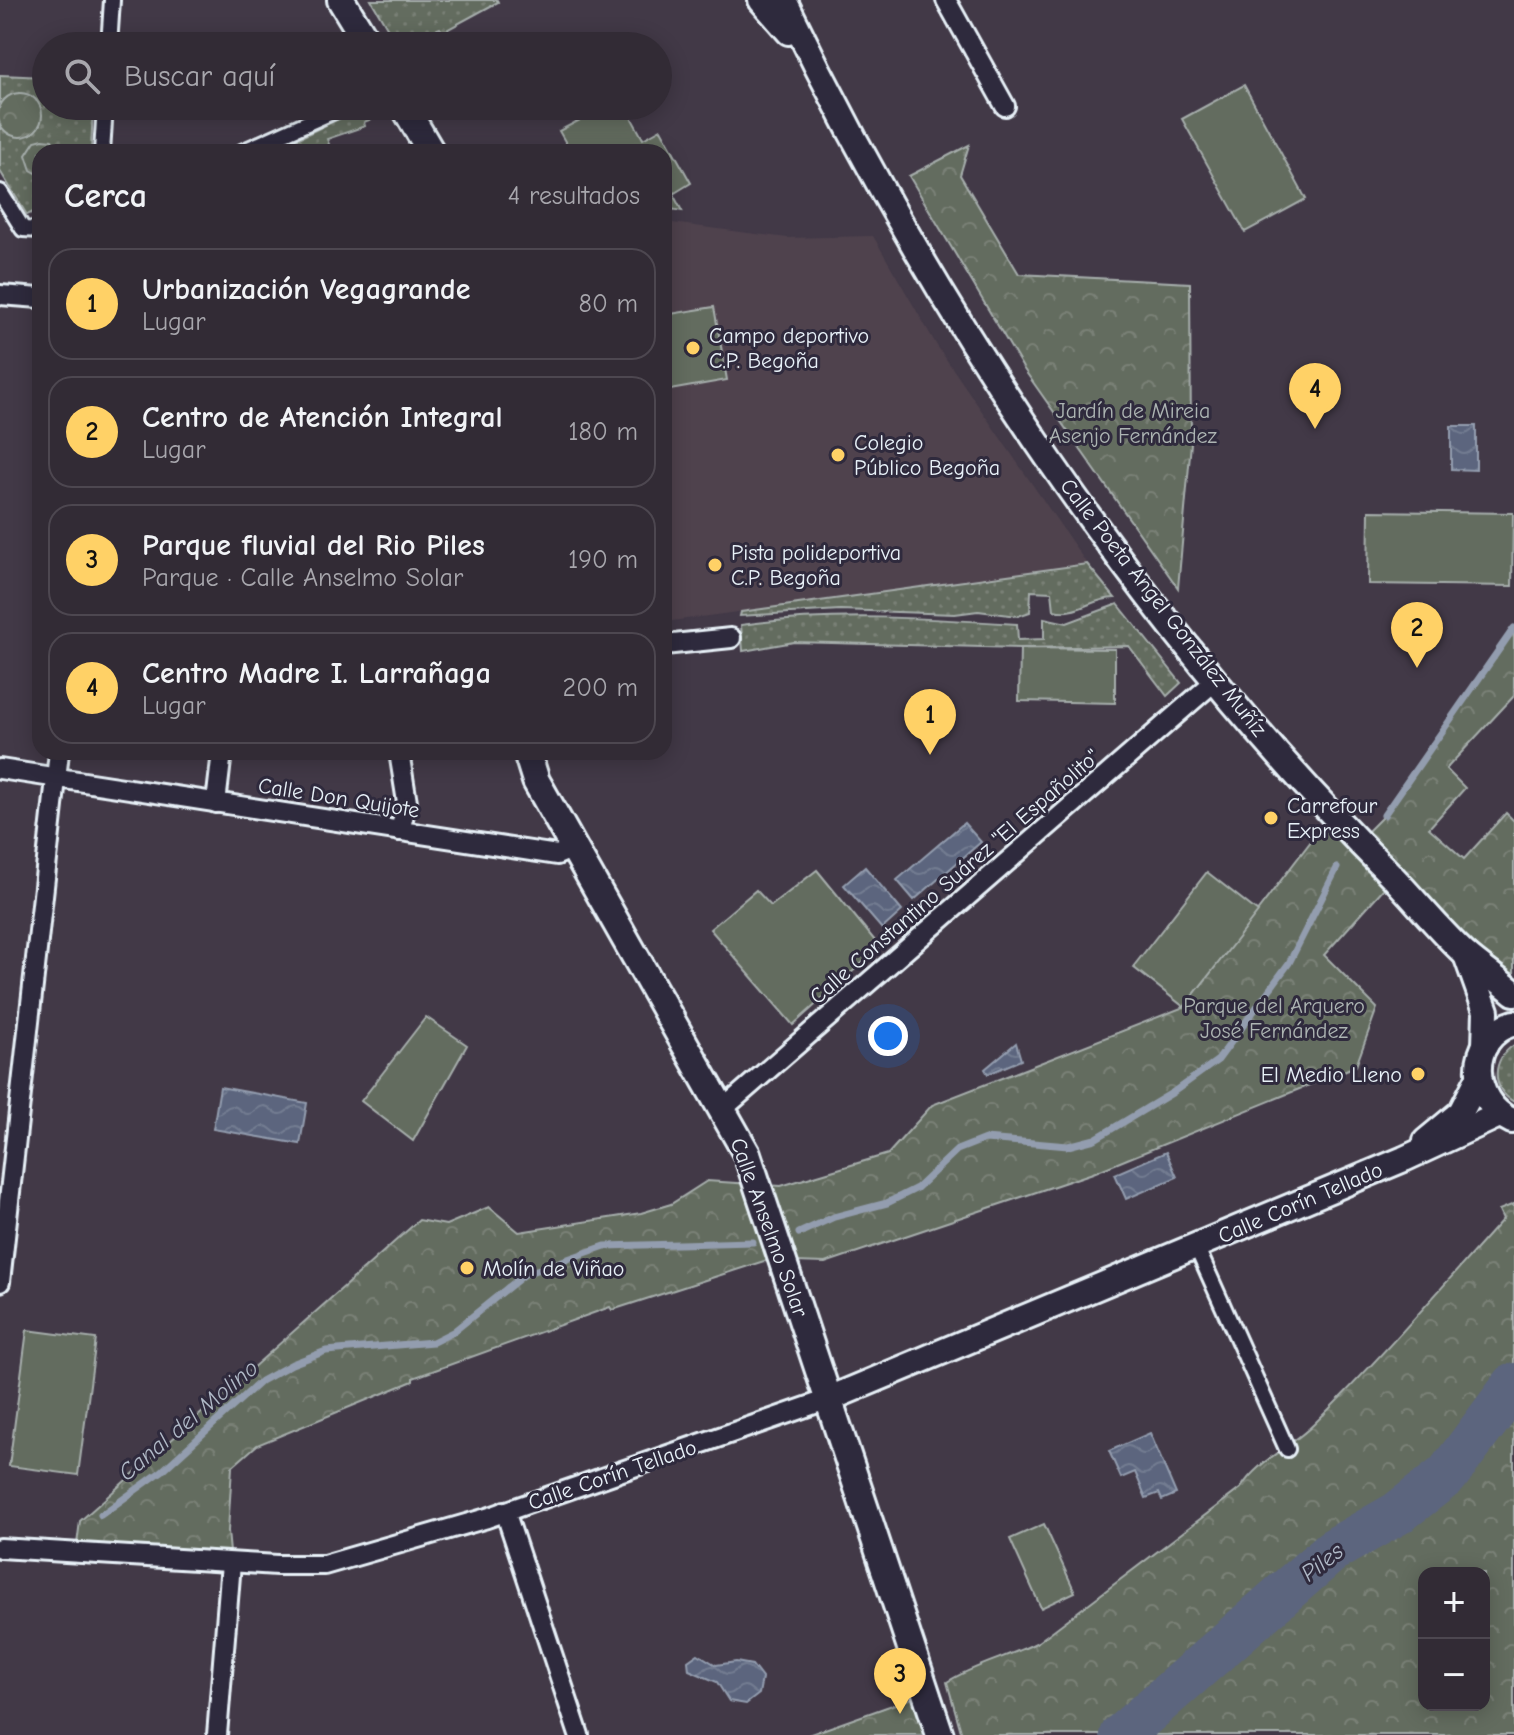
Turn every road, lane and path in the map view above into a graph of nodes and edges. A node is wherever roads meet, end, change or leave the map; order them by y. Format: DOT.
graph roads {
  1 [pos="112,0"];
  2 [pos="341,0"];
  3 [pos="761,0"];
  4 [pos="784,0"];
  5 [pos="946,0"];
  6 [pos="110,32"];
  7 [pos="360,32"];
  8 [pos="811,58"];
  9 [pos="1005,106"];
  10 [pos="104,120"];
  11 [pos="314,120"];
  12 [pos="412,120"];
  13 [pos="103,144"];
  14 [pos="260,144"];
  15 [pos="426,144"];
  16 [pos="0,192"];
  17 [pos="32,230"];
  18 [pos="0,295"];
  19 [pos="32,297"];
  20 [pos="731,638"];
  21 [pos="672,644"];
  22 [pos="1215,681"];
  23 [pos="58,760"];
  24 [pos="221,760"];
  25 [pos="400,760"];
  26 [pos="529,760"];
  27 [pos="0,769"];
  28 [pos="57,779"];
  29 [pos="216,803"];
  30 [pos="400,831"];
  31 [pos="574,848"];
  32 [pos="1466,955"];
  33 [pos="1512,987"];
  34 [pos="1514,1023"];
  35 [pos="1485,1046"];
  36 [pos="1478,1079"];
  37 [pos="724,1108"];
  38 [pos="1507,1118"];
  39 [pos="1404,1159"];
  40 [pos="1196,1246"];
  41 [pos="0,1282"];
  42 [pos="829,1399"];
  43 [pos="1287,1449"];
  44 [pos="505,1511"];
  45 [pos="0,1548"];
  46 [pos="231,1563"];
  47 [pos="217,1735"];
  48 [pos="579,1735"];
  49 [pos="940,1735"];
  1 -- 6 [label="street"];
  2 -- 7 [label="main road"];
  3 -- 8 [label="street, Calle Poeta Angel González Muñíz"];
  4 -- 8 [label="street, Calle Poeta Angel González Muñíz"];
  5 -- 9 [label="street"];
  8 -- 22 [label="street, Calle Poeta Angel González Muñíz"];
  10 -- 13 [label="street"];
  11 -- 14 [label="street"];
  12 -- 15 [label="main road"];
  16 -- 17 [label="street"];
  18 -- 19 [label="street"];
  20 -- 21 [label="street"];
  22 -- 32 [label="street, Calle Poeta Angel González Muñíz"];
  22 -- 37 [label="street, Calle Constantino Suárez \"El Españolito\""];
  23 -- 28 [label="street"];
  24 -- 29 [label="street"];
  25 -- 30 [label="street"];
  26 -- 31 [label="main road, Calle Anselmo Solar"];
  27 -- 28 [label="street, Calle Don Quijote"];
  28 -- 29 [label="street, Calle Don Quijote"];
  28 -- 41 [label="street"];
  29 -- 30 [label="street, Calle Don Quijote"];
  30 -- 31 [label="street, Calle Don Quijote"];
  31 -- 37 [label="main road, Calle Anselmo Solar"];
  32 -- 33 [label="street, Calle Poeta Angel González Muñíz"];
  32 -- 35 [label="street, Calle Poeta Angel González Muñíz"];
  34 -- 35 [label="street"];
  35 -- 36 [label="street, Calle Corín Tellado"];
  36 -- 38 [label="street"];
  36 -- 39 [label="street, Calle Corín Tellado"];
  37 -- 42 [label="main road, Calle Anselmo Solar"];
  38 -- 39 [label="street, Calle Corín Tellado"];
  39 -- 40 [label="street, Calle Corín Tellado"];
  40 -- 42 [label="street, Calle Corín Tellado"];
  40 -- 43 [label="street, Calle Corín Tellado"];
  42 -- 44 [label="street, Calle Corín Tellado"];
  42 -- 49 [label="main road, Calle Anselmo Solar"];
  44 -- 46 [label="street, Calle Corín Tellado"];
  44 -- 48 [label="street"];
  45 -- 46 [label="street, Calle Corín Tellado"];
  46 -- 47 [label="street"];
}
